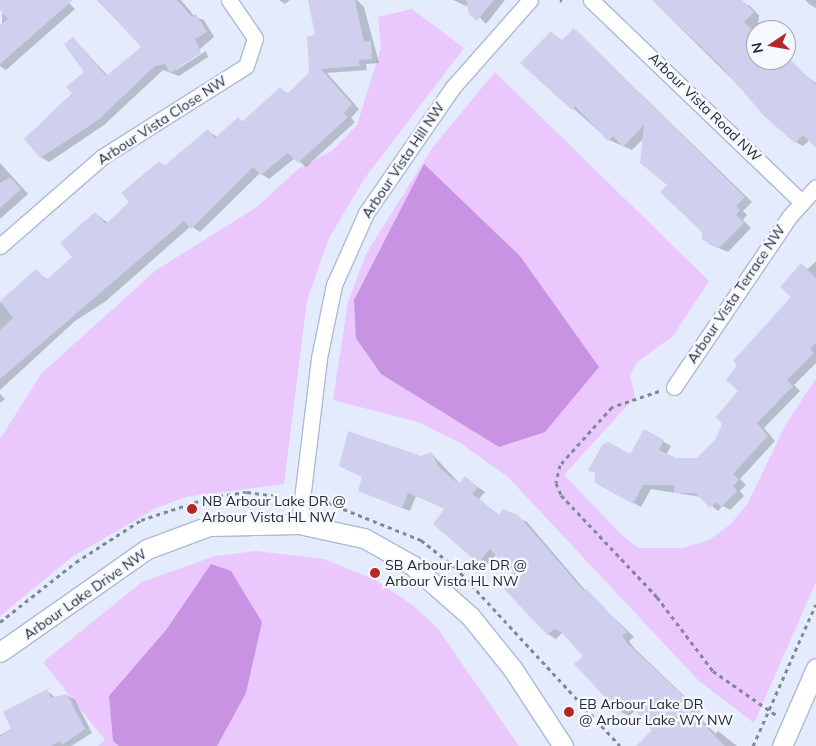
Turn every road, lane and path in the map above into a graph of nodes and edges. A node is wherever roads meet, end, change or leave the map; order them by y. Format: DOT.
graph roads {
  1 [pos="229,0"];
  2 [pos="530,0"];
  3 [pos="591,0"];
  4 [pos="816,188"];
  5 [pos="802,202"];
  6 [pos="0,246"];
  7 [pos="674,387"];
  8 [pos="298,524"];
  9 [pos="816,604"];
  10 [pos="0,652"];
  11 [pos="816,668"];
  12 [pos="769,712"];
  13 [pos="792,723"];
  14 [pos="564,743"];
  15 [pos="753,746"];
  16 [pos="782,746"];
  1 -- 6 [label="street, Arbour Vista Close NW"];
  2 -- 8 [label="street, Arbour Vista Hill NW"];
  3 -- 5 [label="street, Arbour Vista Road NW"];
  4 -- 5 [label="street"];
  5 -- 7 [label="street, Arbour Vista Terrace NW"];
  7 -- 12 [label="path"];
  8 -- 10 [label="street, Arbour Lake Drive NW"];
  8 -- 14 [label="street, Arbour Lake Drive NW"];
  9 -- 12 [label="path"];
  11 -- 13 [label="street"];
  12 -- 13 [label="path"];
  12 -- 15 [label="path"];
  13 -- 16 [label="street"];
}
